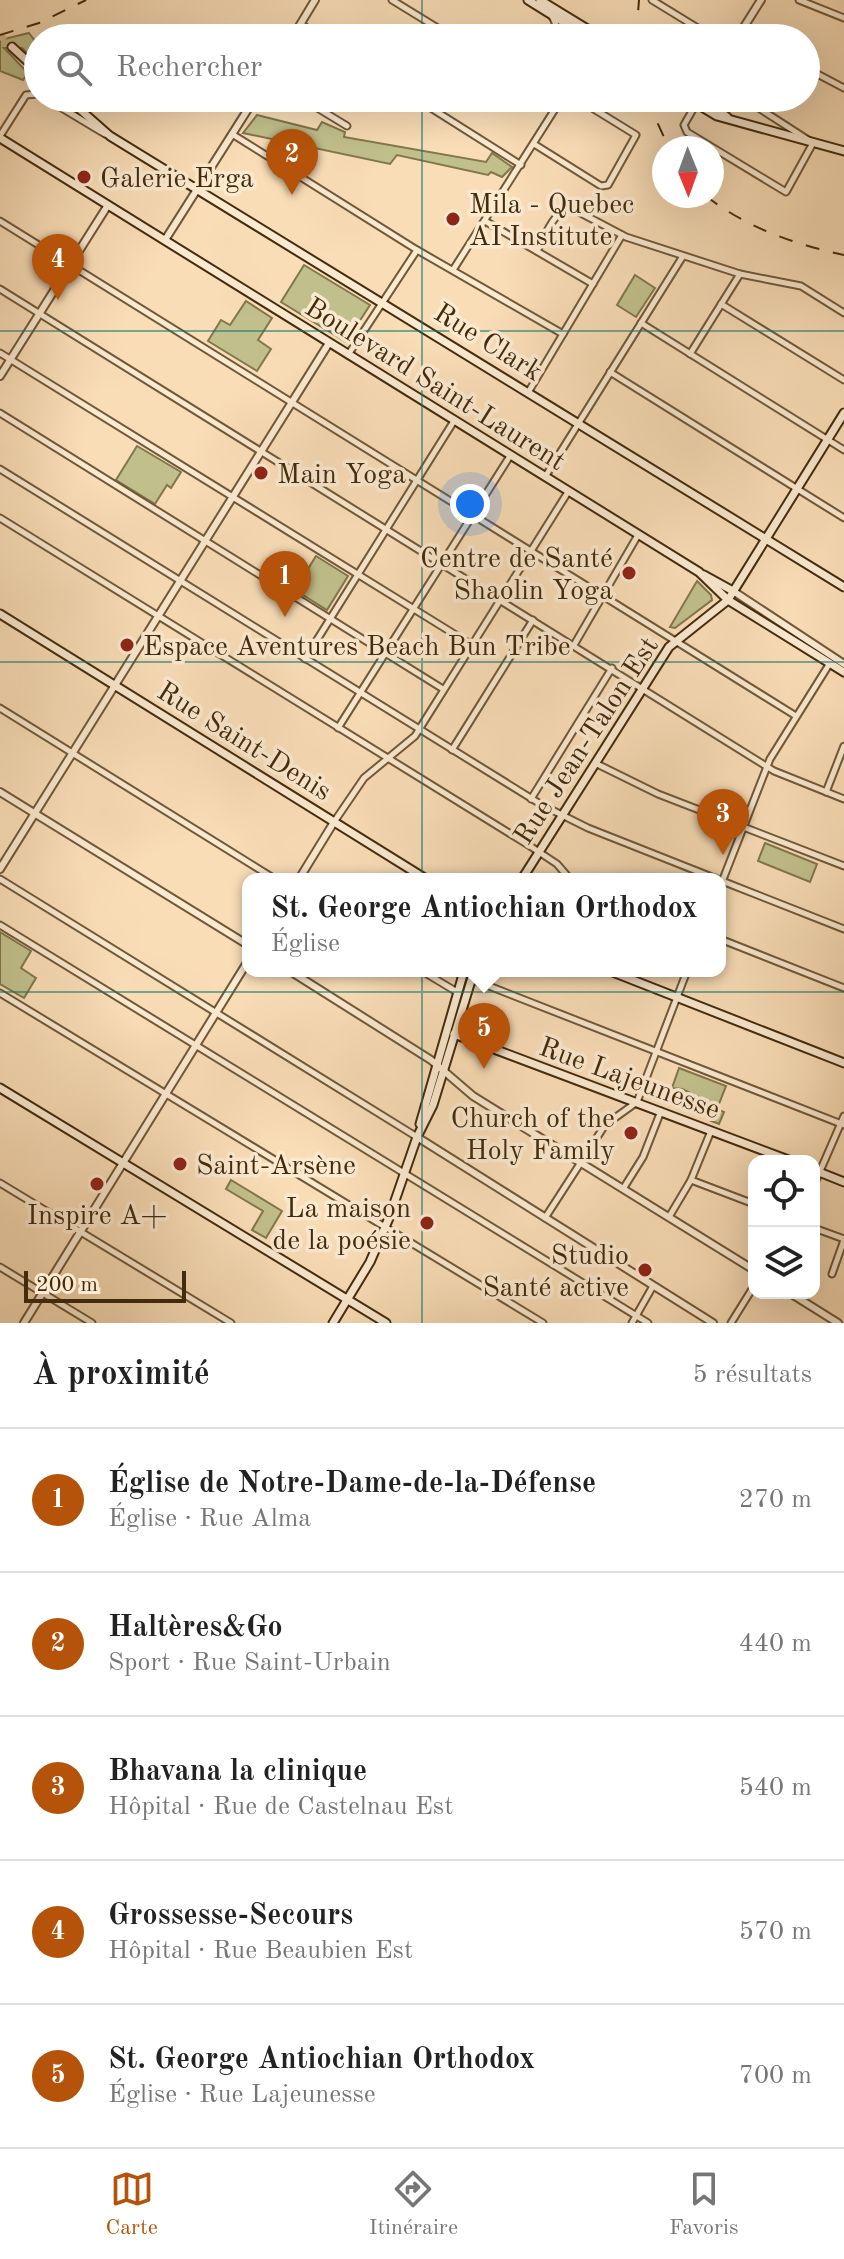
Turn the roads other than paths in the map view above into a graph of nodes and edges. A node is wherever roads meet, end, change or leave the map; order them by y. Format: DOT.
graph roads {
  1 [pos="315,0"];
  2 [pos="392,0"];
  3 [pos="528,0"];
  4 [pos="540,0"];
  5 [pos="652,0"];
  6 [pos="761,0"];
  7 [pos="799,0"];
  8 [pos="552,16"];
  9 [pos="844,18"];
  10 [pos="301,24"];
  11 [pos="431,24"];
  12 [pos="556,24"];
  13 [pos="565,24"];
  14 [pos="579,24"];
  15 [pos="691,24"];
  16 [pos="746,24"];
  17 [pos="12,47"];
  18 [pos="24,58"];
  19 [pos="820,75"];
  20 [pos="844,88"];
  21 [pos="24,98"];
  22 [pos="69,112"];
  23 [pos="83,112"];
  24 [pos="246,112"];
  25 [pos="324,112"];
  26 [pos="437,112"];
  27 [pos="552,112"];
  28 [pos="598,112"];
  29 [pos="693,112"];
  30 [pos="719,112"];
  31 [pos="765,112"];
  32 [pos="347,126"];
  33 [pos="232,134"];
  34 [pos="110,136"];
  35 [pos="0,137"];
  36 [pos="813,143"];
  37 [pos="534,144"];
  38 [pos="843,152"];
  39 [pos="521,165"];
  40 [pos="197,190"];
  41 [pos="108,205"];
  42 [pos="0,221"];
  43 [pos="485,221"];
  44 [pos="622,235"];
  45 [pos="165,240"];
  46 [pos="417,250"];
  47 [pos="537,251"];
  48 [pos="683,256"];
  49 [pos="70,265"];
  50 [pos="453,270"];
  51 [pos="740,274"];
  52 [pos="593,284"];
  53 [pos="0,289"];
  54 [pos="382,303"];
  55 [pos="721,304"];
  56 [pos="844,313"];
  57 [pos="39,314"];
  58 [pos="641,323"];
  59 [pos="563,334"];
  60 [pos="329,343"];
  61 [pos="0,353"];
  62 [pos="690,354"];
  63 [pos="348,355"];
  64 [pos="10,360"];
  65 [pos="610,372"];
  66 [pos="0,376"];
  67 [pos="844,380"];
  68 [pos="529,391"];
  69 [pos="291,402"];
  70 [pos="0,413"];
  71 [pos="844,413"];
  72 [pos="454,421"];
  73 [pos="579,422"];
  74 [pos="828,439"];
  75 [pos="844,450"];
  76 [pos="261,451"];
  77 [pos="510,456"];
  78 [pos="0,469"];
  79 [pos="545,477"];
  80 [pos="417,479"];
  81 [pos="797,489"];
  82 [pos="568,492"];
  83 [pos="232,496"];
  84 [pos="473,515"];
  85 [pos="0,518"];
  86 [pos="844,518"];
  87 [pos="386,529"];
  88 [pos="638,535"];
  89 [pos="766,539"];
  90 [pos="204,541"];
  91 [pos="531,551"];
  92 [pos="442,563"];
  93 [pos="699,572"];
  94 [pos="358,574"];
  95 [pos="179,581"];
  96 [pos="844,587"];
  97 [pos="733,591"];
  98 [pos="603,595"];
  99 [pos="500,599"];
  100 [pos="728,600"];
  101 [pos="414,609"];
  102 [pos="0,614"];
  103 [pos="158,615"];
  104 [pos="329,619"];
  105 [pos="533,620"];
  106 [pos="675,640"];
  107 [pos="472,645"];
  108 [pos="574,645"];
  109 [pos="844,650"];
  110 [pos="385,653"];
  111 [pos="305,659"];
  112 [pos="833,660"];
  113 [pos="844,664"];
  114 [pos="612,668"];
  115 [pos="844,672"];
  116 [pos="114,685"];
  117 [pos="643,687"];
  118 [pos="443,689"];
  119 [pos="360,693"];
  120 [pos="0,708"];
  121 [pos="796,716"];
  122 [pos="338,728"];
  123 [pos="419,730"];
  124 [pos="844,746"];
  125 [pos="452,750"];
  126 [pos="72,753"];
  127 [pos="389,759"];
  128 [pos="595,763"];
  129 [pos="767,766"];
  130 [pos="0,792"];
  131 [pos="826,792"];
  132 [pos="531,799"];
  133 [pos="844,799"];
  134 [pos="35,814"];
  135 [pos="562,815"];
  136 [pos="334,822"];
  137 [pos="744,827"];
  138 [pos="539,852"];
  139 [pos="844,866"];
  140 [pos="0,869"];
  141 [pos="265,873"];
  142 [pos="303,873"];
  143 [pos="416,873"];
  144 [pos="526,873"];
  145 [pos="565,873"];
  146 [pos="699,873"];
  147 [pos="724,873"];
  148 [pos="0,879"];
  149 [pos="726,884"];
  150 [pos="843,920"];
  151 [pos="0,925"];
  152 [pos="842,928"];
  153 [pos="242,941"];
  154 [pos="726,941"];
  155 [pos="242,971"];
  156 [pos="299,977"];
  157 [pos="432,977"];
  158 [pos="462,977"];
  159 [pos="471,977"];
  160 [pos="477,977"];
  161 [pos="625,977"];
  162 [pos="685,977"];
  163 [pos="844,988"];
  164 [pos="457,992"];
  165 [pos="0,993"];
  166 [pos="677,997"];
  167 [pos="216,1013"];
  168 [pos="454,1034"];
  169 [pos="195,1043"];
  170 [pos="657,1051"];
  171 [pos="844,1063"];
  172 [pos="436,1064"];
  173 [pos="443,1071"];
  174 [pos="0,1088"];
  175 [pos="164,1093"];
  176 [pos="637,1102"];
  177 [pos="661,1111"];
  178 [pos="844,1116"];
  179 [pos="842,1125"];
  180 [pos="711,1131"];
  181 [pos="417,1137"];
  182 [pos="775,1155"];
  183 [pos="122,1162"];
  184 [pos="581,1162"];
  185 [pos="820,1167"];
  186 [pos="820,1172"];
  187 [pos="405,1173"];
  188 [pos="691,1180"];
  189 [pos="844,1182"];
  190 [pos="0,1183"];
  191 [pos="623,1189"];
  192 [pos="748,1202"];
  193 [pos="669,1217"];
  194 [pos="545,1218"];
  195 [pos="386,1227"];
  196 [pos="820,1230"];
  197 [pos="80,1231"];
  198 [pos="844,1240"];
  199 [pos="748,1266"];
  200 [pos="0,1267"];
  201 [pos="832,1274"];
  202 [pos="653,1286"];
  203 [pos="43,1293"];
  204 [pos="748,1296"];
  205 [pos="348,1299"];
  206 [pos="800,1299"];
  207 [pos="636,1316"];
  208 [pos="24,1323"];
  209 [pos="92,1323"];
  210 [pos="231,1323"];
  211 [pos="333,1323"];
  212 [pos="386,1323"];
  213 [pos="543,1323"];
  214 [pos="632,1323"];
  215 [pos="648,1323"];
  216 [pos="713,1323"];
  217 [pos="731,1323"];
  218 [pos="838,1323"];
  1 -- 10 [label="street"];
  2 -- 11 [label="street"];
  3 -- 8 [label="main road"];
  4 -- 14 [label="main road"];
  5 -- 15 [label="street"];
  6 -- 16 [label="street"];
  7 -- 9 [label="street"];
  8 -- 12 [label="street"];
  8 -- 13 [label="main road"];
  17 -- 18 [label="main road"];
  19 -- 20 [label="street"];
  21 -- 35 [label="street"];
  22 -- 34 [label="street, Rue Clark"];
  23 -- 34 [label="main road, Rue Clark"];
  24 -- 33 [label="street"];
  25 -- 32 [label="street"];
  26 -- 39 [label="street"];
  27 -- 37 [label="street"];
  28 -- 37 [label="street"];
  29 -- 36 [label="street"];
  30 -- 36 [label="main road"];
  31 -- 36 [label="street"];
  33 -- 40 [label="street"];
  33 -- 46 [label="street"];
  34 -- 40 [label="main road, Rue Clark"];
  35 -- 41 [label="main road, Boulevard Saint-Laurent"];
  36 -- 38 [label="main road"];
  37 -- 39 [label="street"];
  39 -- 43 [label="street"];
  40 -- 45 [label="street"];
  40 -- 54 [label="main road, Rue Clark"];
  41 -- 45 [label="main road, Boulevard Saint-Laurent"];
  41 -- 49 [label="street"];
  42 -- 49 [label="street"];
  43 -- 47 [label="street"];
  43 -- 50 [label="street"];
  44 -- 47 [label="street"];
  44 -- 48 [label="street"];
  44 -- 52 [label="street"];
  45 -- 60 [label="main road, Boulevard Saint-Laurent"];
  46 -- 50 [label="street"];
  46 -- 54 [label="street"];
  47 -- 52 [label="street"];
  48 -- 51 [label="street"];
  48 -- 58 [label="street"];
  49 -- 57 [label="street"];
  49 -- 69 [label="street"];
  50 -- 59 [label="street"];
  51 -- 55 [label="street"];
  51 -- 56 [label="street"];
  52 -- 59 [label="street"];
  53 -- 57 [label="street"];
  54 -- 63 [label="street"];
  54 -- 68 [label="main road, Rue Clark"];
  55 -- 62 [label="street"];
  55 -- 67 [label="street"];
  57 -- 64 [label="street"];
  57 -- 76 [label="street"];
  58 -- 62 [label="street"];
  58 -- 65 [label="street"];
  59 -- 68 [label="street"];
  60 -- 63 [label="main road, Boulevard Saint-Laurent"];
  60 -- 69 [label="street"];
  61 -- 64 [label="street"];
  62 -- 74 [label="street"];
  63 -- 72 [label="main road, Boulevard Saint-Laurent"];
  64 -- 66 [label="street"];
  64 -- 83 [label="street"];
  65 -- 73 [label="street"];
  65 -- 81 [label="street"];
  68 -- 73 [label="main road, Rue Clark"];
  69 -- 76 [label="street"];
  69 -- 80 [label="street"];
  70 -- 90 [label="street"];
  71 -- 74 [label="main road"];
  72 -- 77 [label="main road, Boulevard Saint-Laurent"];
  72 -- 80 [label="street"];
  73 -- 79 [label="street"];
  73 -- 89 [label="main road, Rue Clark"];
  74 -- 75 [label="street"];
  74 -- 81 [label="main road"];
  76 -- 83 [label="street"];
  76 -- 87 [label="street"];
  77 -- 79 [label="main road, Boulevard Saint-Laurent"];
  77 -- 84 [label="street"];
  78 -- 95 [label="street"];
  79 -- 82 [label="main road, Boulevard Saint-Laurent"];
  80 -- 84 [label="street"];
  80 -- 87 [label="street"];
  81 -- 86 [label="street"];
  81 -- 89 [label="main road"];
  82 -- 88 [label="main road, Boulevard Saint-Laurent"];
  82 -- 91 [label="street"];
  83 -- 90 [label="street"];
  83 -- 94 [label="street"];
  84 -- 91 [label="street"];
  84 -- 92 [label="street"];
  85 -- 103 [label="street"];
  87 -- 92 [label="street"];
  87 -- 94 [label="street"];
  88 -- 93 [label="main road, Boulevard Saint-Laurent"];
  88 -- 98 [label="street"];
  89 -- 96 [label="main road, Rue Clark"];
  89 -- 97 [label="main road"];
  90 -- 95 [label="street"];
  90 -- 104 [label="street"];
  91 -- 98 [label="street"];
  91 -- 99 [label="street"];
  92 -- 99 [label="street"];
  92 -- 101 [label="street"];
  93 -- 97 [label="main road"];
  93 -- 100 [label="main road, Boulevard Saint-Laurent"];
  94 -- 101 [label="street"];
  94 -- 104 [label="street"];
  95 -- 103 [label="street"];
  95 -- 111 [label="street"];
  97 -- 100 [label="main road"];
  97 -- 112 [label="street, Boulevard Saint-Laurent"];
  98 -- 106 [label="street"];
  98 -- 108 [label="street"];
  99 -- 105 [label="street"];
  99 -- 107 [label="street"];
  100 -- 106 [label="main road, Rue Jean-Talon Est"];
  100 -- 112 [label="main road, Boulevard Saint-Laurent"];
  101 -- 107 [label="street"];
  101 -- 110 [label="street"];
  102 -- 116 [label="main road, Rue Saint-Denis"];
  103 -- 116 [label="street"];
  103 -- 122 [label="street"];
  104 -- 110 [label="street"];
  104 -- 111 [label="street"];
  105 -- 108 [label="street"];
  105 -- 125 [label="street"];
  106 -- 117 [label="main road, Rue Jean-Talon Est"];
  106 -- 121 [label="street"];
  107 -- 118 [label="street"];
  108 -- 114 [label="street"];
  109 -- 112 [label="street"];
  110 -- 118 [label="street"];
  110 -- 119 [label="street"];
  111 -- 119 [label="street"];
  112 -- 113 [label="street, Boulevard Saint-Laurent"];
  112 -- 115 [label="main road, Boulevard Saint-Laurent"];
  112 -- 121 [label="street"];
  114 -- 117 [label="street"];
  114 -- 132 [label="street"];
  116 -- 126 [label="street"];
  116 -- 136 [label="main road, Rue Saint-Denis"];
  117 -- 128 [label="main road, Rue Jean-Talon Est"];
  117 -- 129 [label="street"];
  118 -- 123 [label="street"];
  119 -- 122 [label="street"];
  119 -- 123 [label="street"];
  120 -- 126 [label="street"];
  121 -- 129 [label="street"];
  122 -- 127 [label="street"];
  123 -- 125 [label="street"];
  123 -- 127 [label="street"];
  124 -- 131 [label="street"];
  125 -- 132 [label="street"];
  126 -- 134 [label="street"];
  126 -- 141 [label="street"];
  127 -- 136 [label="street"];
  127 -- 138 [label="street"];
  128 -- 135 [label="main road, Rue Jean-Talon Est"];
  128 -- 137 [label="street"];
  129 -- 131 [label="street"];
  129 -- 137 [label="street"];
  130 -- 134 [label="street"];
  131 -- 133 [label="street"];
  132 -- 135 [label="street"];
  134 -- 140 [label="street"];
  134 -- 153 [label="street"];
  135 -- 138 [label="main road, Rue Jean-Talon Est"];
  135 -- 146 [label="street"];
  136 -- 142 [label="street"];
  136 -- 143 [label="main road, Rue Saint-Denis"];
  137 -- 139 [label="street"];
  137 -- 147 [label="street"];
  138 -- 144 [label="main road, Rue Jean-Talon Est"];
  138 -- 145 [label="street"];
  148 -- 167 [label="street"];
  149 -- 152 [label="street"];
  150 -- 152 [label="street"];
  151 -- 169 [label="street"];
  154 -- 163 [label="street"];
  155 -- 167 [label="street"];
  156 -- 172 [label="street"];
  157 -- 164 [label="street"];
  158 -- 164 [label="main road"];
  159 -- 168 [label="main road"];
  160 -- 170 [label="street"];
  161 -- 166 [label="main road"];
  162 -- 166 [label="street"];
  164 -- 172 [label="main road"];
  165 -- 175 [label="street"];
  166 -- 170 [label="street"];
  166 -- 171 [label="main road"];
  167 -- 169 [label="street"];
  167 -- 181 [label="street"];
  168 -- 173 [label="main road"];
  168 -- 176 [label="main road, Rue Lajeunesse"];
  169 -- 175 [label="street"];
  169 -- 187 [label="street"];
  170 -- 176 [label="street"];
  170 -- 179 [label="street"];
  172 -- 173 [label="street"];
  172 -- 181 [label="main road"];
  173 -- 181 [label="main road"];
  173 -- 184 [label="street"];
  174 -- 183 [label="main road"];
  175 -- 183 [label="street"];
  175 -- 195 [label="street"];
  176 -- 177 [label="main road, Rue Lajeunesse"];
  176 -- 184 [label="street"];
  177 -- 180 [label="main road, Rue Lajeunesse"];
  177 -- 191 [label="street"];
  178 -- 179 [label="street"];
  179 -- 185 [label="street"];
  180 -- 182 [label="main road, Rue Lajeunesse"];
  180 -- 188 [label="street"];
  181 -- 187 [label="main road"];
  181 -- 194 [label="street"];
  183 -- 197 [label="street"];
  183 -- 205 [label="main road"];
  184 -- 191 [label="street"];
  184 -- 194 [label="street"];
  186 -- 189 [label="main road"];
  187 -- 195 [label="main road"];
  187 -- 207 [label="street"];
  188 -- 192 [label="street"];
  188 -- 193 [label="street"];
  190 -- 197 [label="street"];
  191 -- 193 [label="street"];
  193 -- 199 [label="street"];
  194 -- 202 [label="street"];
  195 -- 205 [label="main road"];
  195 -- 213 [label="street"];
  196 -- 198 [label="street"];
  197 -- 203 [label="street"];
  197 -- 210 [label="street"];
  198 -- 201 [label="street"];
  200 -- 203 [label="street"];
  202 -- 207 [label="street"];
  202 -- 216 [label="street"];
  203 -- 208 [label="street"];
  203 -- 209 [label="street"];
  204 -- 217 [label="street"];
  205 -- 211 [label="main road"];
  205 -- 212 [label="main road"];
  206 -- 218 [label="street"];
  207 -- 214 [label="street"];
  207 -- 215 [label="street"];
}
